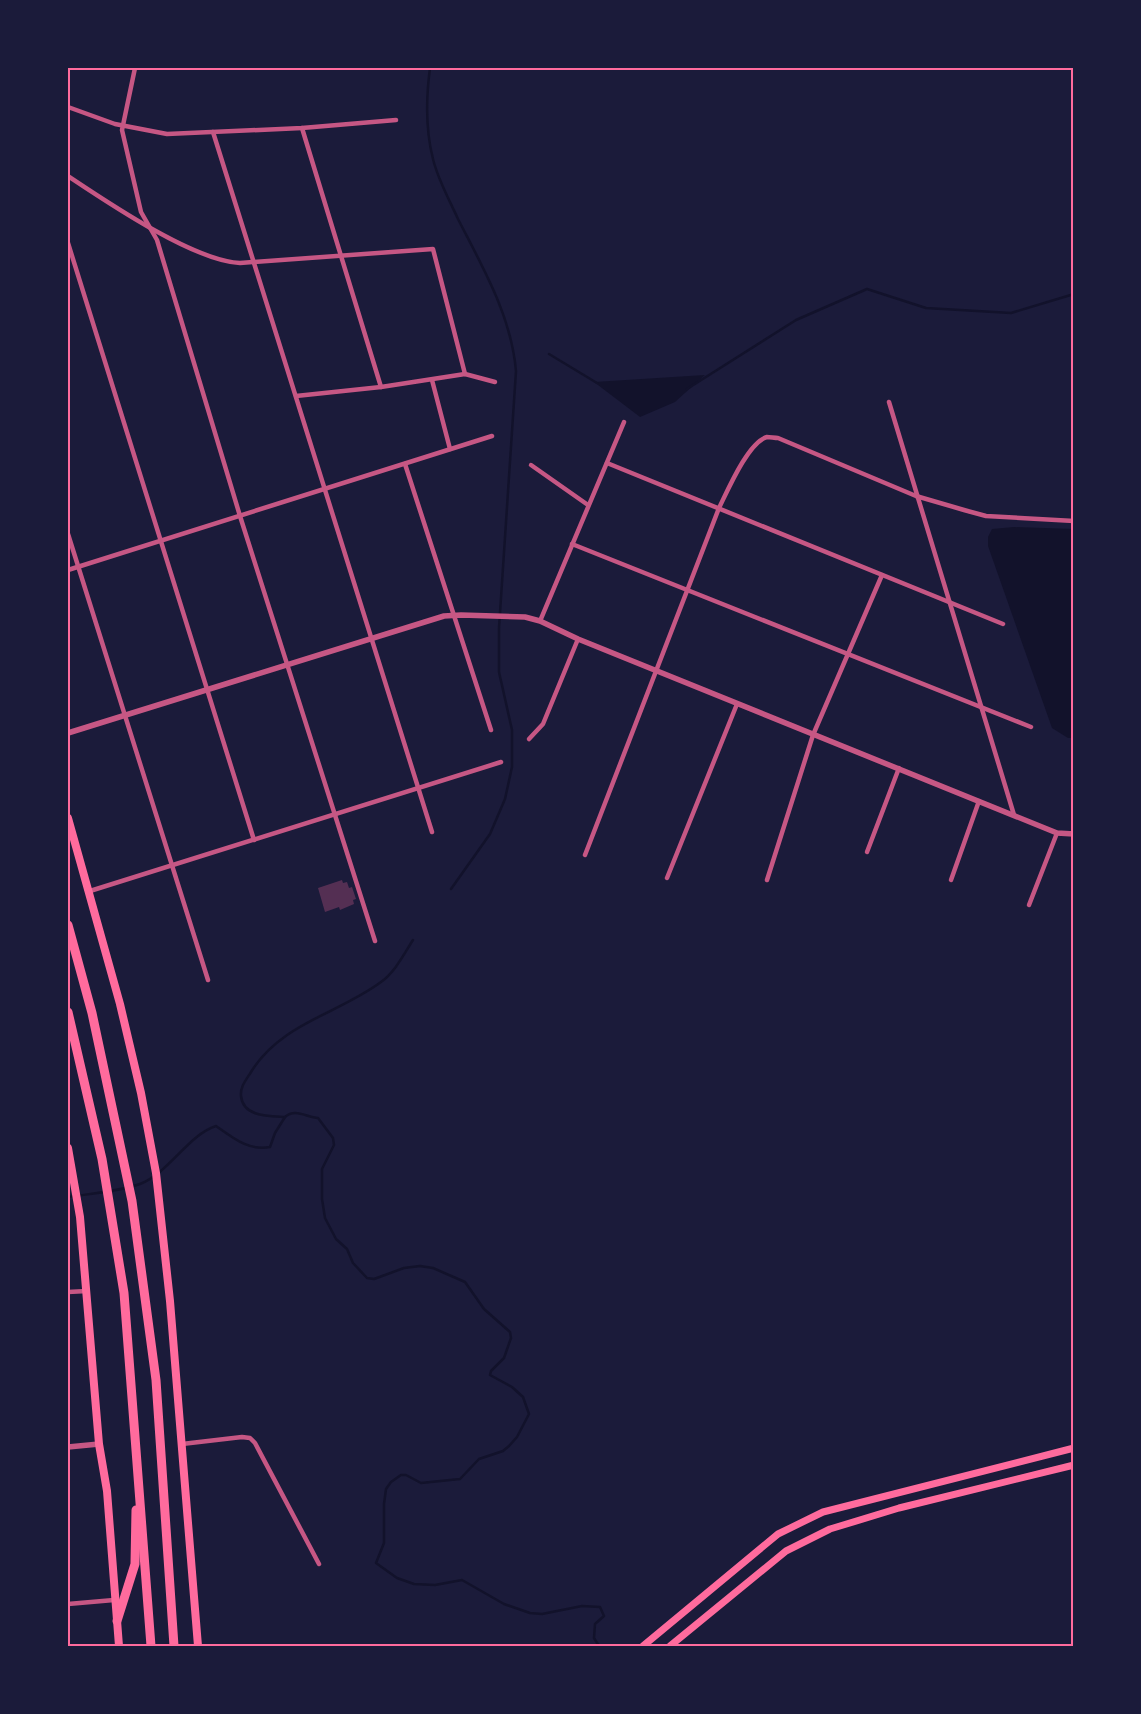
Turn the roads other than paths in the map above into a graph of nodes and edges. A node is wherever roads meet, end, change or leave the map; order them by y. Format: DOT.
graph roads {
  1 [pos="135,68"];
  2 [pos="68,107"];
  3 [pos="396,120"];
  4 [pos="122,126"];
  5 [pos="302,128"];
  6 [pos="213,132"];
  7 [pos="68,176"];
  8 [pos="149,226"];
  9 [pos="68,243"];
  10 [pos="340,255"];
  11 [pos="254,261"];
  12 [pos="465,374"];
  13 [pos="432,380"];
  14 [pos="495,382"];
  15 [pos="381,387"];
  16 [pos="296,396"];
  17 [pos="889,402"];
  18 [pos="624,422"];
  19 [pos="492,436"];
  20 [pos="450,449"];
  21 [pos="607,463"];
  22 [pos="405,464"];
  23 [pos="531,465"];
  24 [pos="324,489"];
  25 [pos="916,496"];
  26 [pos="588,505"];
  27 [pos="719,508"];
  28 [pos="240,516"];
  29 [pos="1074,521"];
  30 [pos="68,534"];
  31 [pos="159,541"];
  32 [pos="572,544"];
  33 [pos="78,567"];
  34 [pos="68,570"];
  35 [pos="882,575"];
  36 [pos="686,589"];
  37 [pos="950,602"];
  38 [pos="453,615"];
  39 [pos="540,621"];
  40 [pos="1003,624"];
  41 [pos="372,638"];
  42 [pos="578,639"];
  43 [pos="848,654"];
  44 [pos="288,664"];
  45 [pos="656,670"];
  46 [pos="207,689"];
  47 [pos="737,704"];
  48 [pos="981,706"];
  49 [pos="125,715"];
  50 [pos="1031,727"];
  51 [pos="491,730"];
  52 [pos="68,732"];
  53 [pos="813,735"];
  54 [pos="529,739"];
  55 [pos="500,762"];
  56 [pos="900,768"];
  57 [pos="418,788"];
  58 [pos="979,801"];
  59 [pos="335,814"];
  60 [pos="1014,815"];
  61 [pos="68,818"];
  62 [pos="432,832"];
  63 [pos="1057,834"];
  64 [pos="1074,834"];
  65 [pos="254,840"];
  66 [pos="867,852"];
  67 [pos="585,855"];
  68 [pos="171,866"];
  69 [pos="667,878"];
  70 [pos="767,880"];
  71 [pos="951,880"];
  72 [pos="90,891"];
  73 [pos="1029,905"];
  74 [pos="68,925"];
  75 [pos="375,941"];
  76 [pos="208,980"];
  77 [pos="68,1012"];
  78 [pos="68,1148"];
  79 [pos="87,1290"];
  80 [pos="68,1292"];
  81 [pos="99,1444"];
  82 [pos="182,1444"];
  83 [pos="68,1447"];
  84 [pos="1074,1448"];
  85 [pos="137,1452"];
  86 [pos="1074,1465"];
  87 [pos="319,1564"];
  88 [pos="114,1600"];
  89 [pos="68,1604"];
  90 [pos="117,1621"];
  91 [pos="119,1646"];
  92 [pos="151,1646"];
  93 [pos="174,1646"];
  94 [pos="198,1646"];
  95 [pos="642,1646"];
  96 [pos="670,1646"];
  1 -- 4 [label="street"];
  2 -- 4 [label="street"];
  3 -- 5 [label="street"];
  4 -- 6 [label="street"];
  4 -- 8 [label="street"];
  5 -- 6 [label="street"];
  5 -- 10 [label="street"];
  6 -- 11 [label="street"];
  7 -- 8 [label="street"];
  8 -- 11 [label="street"];
  8 -- 28 [label="street"];
  9 -- 31 [label="street"];
  10 -- 11 [label="street"];
  10 -- 12 [label="street"];
  10 -- 15 [label="street"];
  11 -- 16 [label="street"];
  12 -- 13 [label="street"];
  12 -- 14 [label="street"];
  13 -- 15 [label="street"];
  13 -- 20 [label="street"];
  15 -- 16 [label="street"];
  16 -- 24 [label="street"];
  17 -- 25 [label="street"];
  18 -- 21 [label="street"];
  19 -- 20 [label="street"];
  20 -- 22 [label="street"];
  21 -- 26 [label="street"];
  21 -- 27 [label="street"];
  22 -- 24 [label="street"];
  22 -- 38 [label="street"];
  23 -- 26 [label="street"];
  24 -- 28 [label="street"];
  24 -- 41 [label="street"];
  25 -- 27 [label="street"];
  25 -- 29 [label="street"];
  25 -- 37 [label="street"];
  26 -- 32 [label="street"];
  27 -- 35 [label="street"];
  27 -- 36 [label="street"];
  28 -- 31 [label="street"];
  28 -- 44 [label="street"];
  30 -- 33 [label="street"];
  31 -- 33 [label="street"];
  31 -- 46 [label="street"];
  32 -- 36 [label="street"];
  32 -- 39 [label="street"];
  33 -- 34 [label="street"];
  33 -- 49 [label="street"];
  35 -- 37 [label="street"];
  35 -- 43 [label="street"];
  36 -- 43 [label="street"];
  36 -- 45 [label="street"];
  37 -- 40 [label="street"];
  37 -- 48 [label="street"];
  38 -- 39 [label="street"];
  38 -- 41 [label="street"];
  38 -- 51 [label="street"];
  39 -- 42 [label="street"];
  41 -- 44 [label="street"];
  41 -- 57 [label="street"];
  42 -- 45 [label="street"];
  42 -- 54 [label="street"];
  43 -- 48 [label="street"];
  43 -- 53 [label="street"];
  44 -- 46 [label="street"];
  44 -- 59 [label="street"];
  45 -- 47 [label="street"];
  45 -- 67 [label="street"];
  46 -- 49 [label="street"];
  46 -- 65 [label="street"];
  47 -- 53 [label="street"];
  47 -- 69 [label="street"];
  48 -- 50 [label="street"];
  48 -- 60 [label="street"];
  49 -- 52 [label="street"];
  49 -- 68 [label="street"];
  53 -- 56 [label="street"];
  53 -- 70 [label="street"];
  55 -- 57 [label="street"];
  56 -- 58 [label="street"];
  56 -- 66 [label="street"];
  57 -- 59 [label="street"];
  57 -- 62 [label="street"];
  58 -- 60 [label="street"];
  58 -- 71 [label="street"];
  59 -- 65 [label="street"];
  59 -- 75 [label="street"];
  60 -- 63 [label="street"];
  61 -- 72 [label="main road"];
  63 -- 64 [label="street"];
  63 -- 73 [label="street"];
  65 -- 68 [label="street"];
  68 -- 72 [label="street"];
  68 -- 76 [label="street"];
  72 -- 82 [label="main road"];
  74 -- 93 [label="highway"];
  77 -- 85 [label="highway"];
  78 -- 79 [label="main road"];
  79 -- 80 [label="street"];
  79 -- 81 [label="main road"];
  81 -- 83 [label="street"];
  81 -- 88 [label="main road"];
  82 -- 87 [label="street"];
  82 -- 94 [label="main road"];
  84 -- 95 [label="main road"];
  85 -- 90 [label="highway"];
  85 -- 92 [label="highway"];
  86 -- 96 [label="main road"];
  88 -- 89 [label="street"];
  88 -- 90 [label="main road"];
  90 -- 91 [label="main road"];
}
